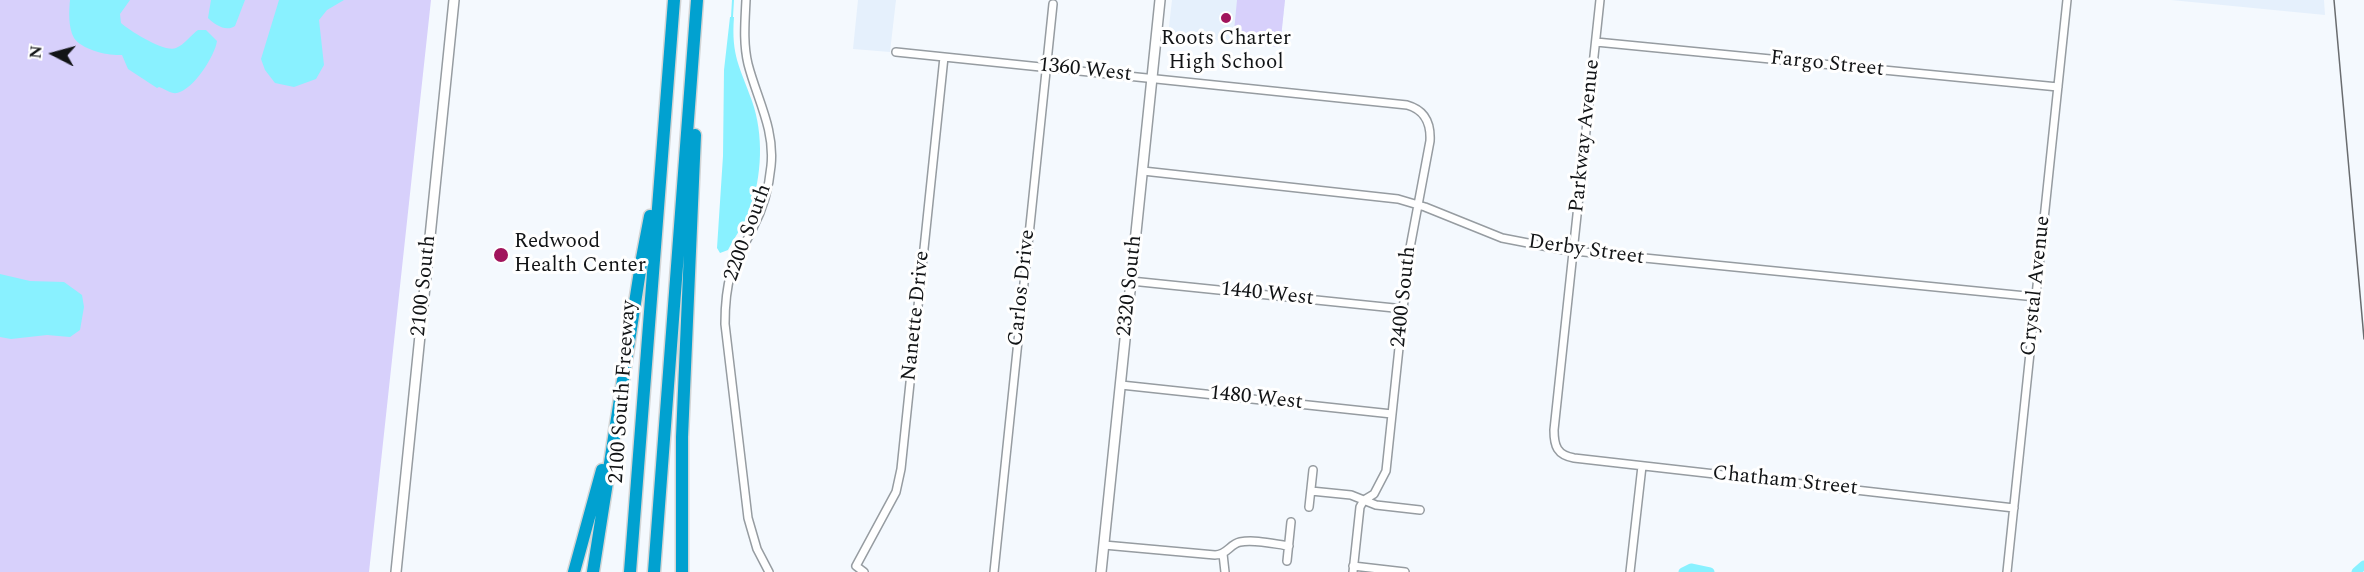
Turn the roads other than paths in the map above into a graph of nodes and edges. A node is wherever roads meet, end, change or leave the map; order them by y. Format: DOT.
graph roads {
  1 [pos="454,0"];
  2 [pos="674,0"];
  3 [pos="697,0"];
  4 [pos="746,0"];
  5 [pos="1160,0"];
  6 [pos="1600,0"];
  7 [pos="2067,0"];
  8 [pos="1053,4"];
  9 [pos="1596,42"];
  10 [pos="693,43"];
  11 [pos="896,52"];
  12 [pos="944,57"];
  13 [pos="1046,67"];
  14 [pos="1152,78"];
  15 [pos="2058,87"];
  16 [pos="1417,108"];
  17 [pos="660,165"];
  18 [pos="1143,171"];
  19 [pos="1418,204"];
  20 [pos="1573,252"];
  21 [pos="1131,281"];
  22 [pos="2036,297"];
  23 [pos="1404,309"];
  24 [pos="1120,385"];
  25 [pos="618,411"];
  26 [pos="1392,414"];
  27 [pos="1557,451"];
  28 [pos="1642,466"];
  29 [pos="1313,470"];
  30 [pos="1311,491"];
  31 [pos="1364,500"];
  32 [pos="1309,507"];
  33 [pos="2014,507"];
  34 [pos="1420,510"];
  35 [pos="1291,522"];
  36 [pos="1104,544"];
  37 [pos="1289,546"];
  38 [pos="1223,554"];
  39 [pos="1287,561"];
  40 [pos="1353,569"];
  41 [pos="396,572"];
  42 [pos="574,572"];
  43 [pos="593,572"];
  44 [pos="630,572"];
  45 [pos="654,572"];
  46 [pos="682,572"];
  47 [pos="769,572"];
  48 [pos="864,572"];
  49 [pos="994,572"];
  50 [pos="1101,572"];
  51 [pos="1225,572"];
  52 [pos="1405,572"];
  53 [pos="1630,572"];
  54 [pos="2007,572"];
  1 -- 41 [label="street, 2100 South"];
  2 -- 17 [label="highway, 2100 South Freeway"];
  3 -- 10 [label="highway, 2100 South Freeway"];
  4 -- 47 [label="street, 2200 South"];
  5 -- 14 [label="street, 2320 South"];
  6 -- 9 [label="street, Parkway Avenue"];
  7 -- 15 [label="street, Crystal Avenue"];
  8 -- 13 [label="street, Carlos Drive"];
  9 -- 15 [label="street, Fargo Street"];
  9 -- 20 [label="street, Parkway Avenue"];
  10 -- 45 [label="highway, 2100 South Freeway"];
  10 -- 46 [label="highway"];
  11 -- 12 [label="street, 1360 West"];
  12 -- 13 [label="street, 1360 West"];
  12 -- 48 [label="street, Nanette Drive"];
  13 -- 14 [label="street, 1360 West"];
  13 -- 49 [label="street, Carlos Drive"];
  14 -- 16 [label="street, 1360 West"];
  14 -- 18 [label="street, 2320 South"];
  15 -- 22 [label="street, Crystal Avenue"];
  16 -- 19 [label="street, 2400 South"];
  17 -- 25 [label="highway"];
  17 -- 44 [label="highway, 2100 South Freeway"];
  18 -- 19 [label="street, Derby Street"];
  18 -- 21 [label="street, 2320 South"];
  19 -- 20 [label="street, Derby Street"];
  19 -- 23 [label="street, 2400 South"];
  20 -- 22 [label="street, Derby Street"];
  20 -- 27 [label="street, Parkway Avenue"];
  21 -- 23 [label="street, 1440 West"];
  21 -- 24 [label="street, 2320 South"];
  22 -- 33 [label="street, Crystal Avenue"];
  23 -- 26 [label="street, 2400 South"];
  24 -- 26 [label="street, 1480 West"];
  24 -- 36 [label="street, 2320 South"];
  25 -- 42 [label="highway"];
  25 -- 43 [label="highway"];
  26 -- 31 [label="street, 2400 South"];
  27 -- 28 [label="street, Chatham Street"];
  28 -- 33 [label="street, Chatham Street"];
  28 -- 53 [label="street"];
  29 -- 30 [label="street"];
  30 -- 31 [label="street"];
  30 -- 32 [label="street"];
  31 -- 34 [label="street"];
  31 -- 40 [label="street"];
  33 -- 54 [label="street, Crystal Avenue"];
  35 -- 37 [label="street"];
  36 -- 38 [label="street"];
  36 -- 50 [label="street, 2320 South"];
  37 -- 38 [label="street"];
  37 -- 39 [label="street"];
  38 -- 51 [label="street"];
  40 -- 52 [label="street"];
}
